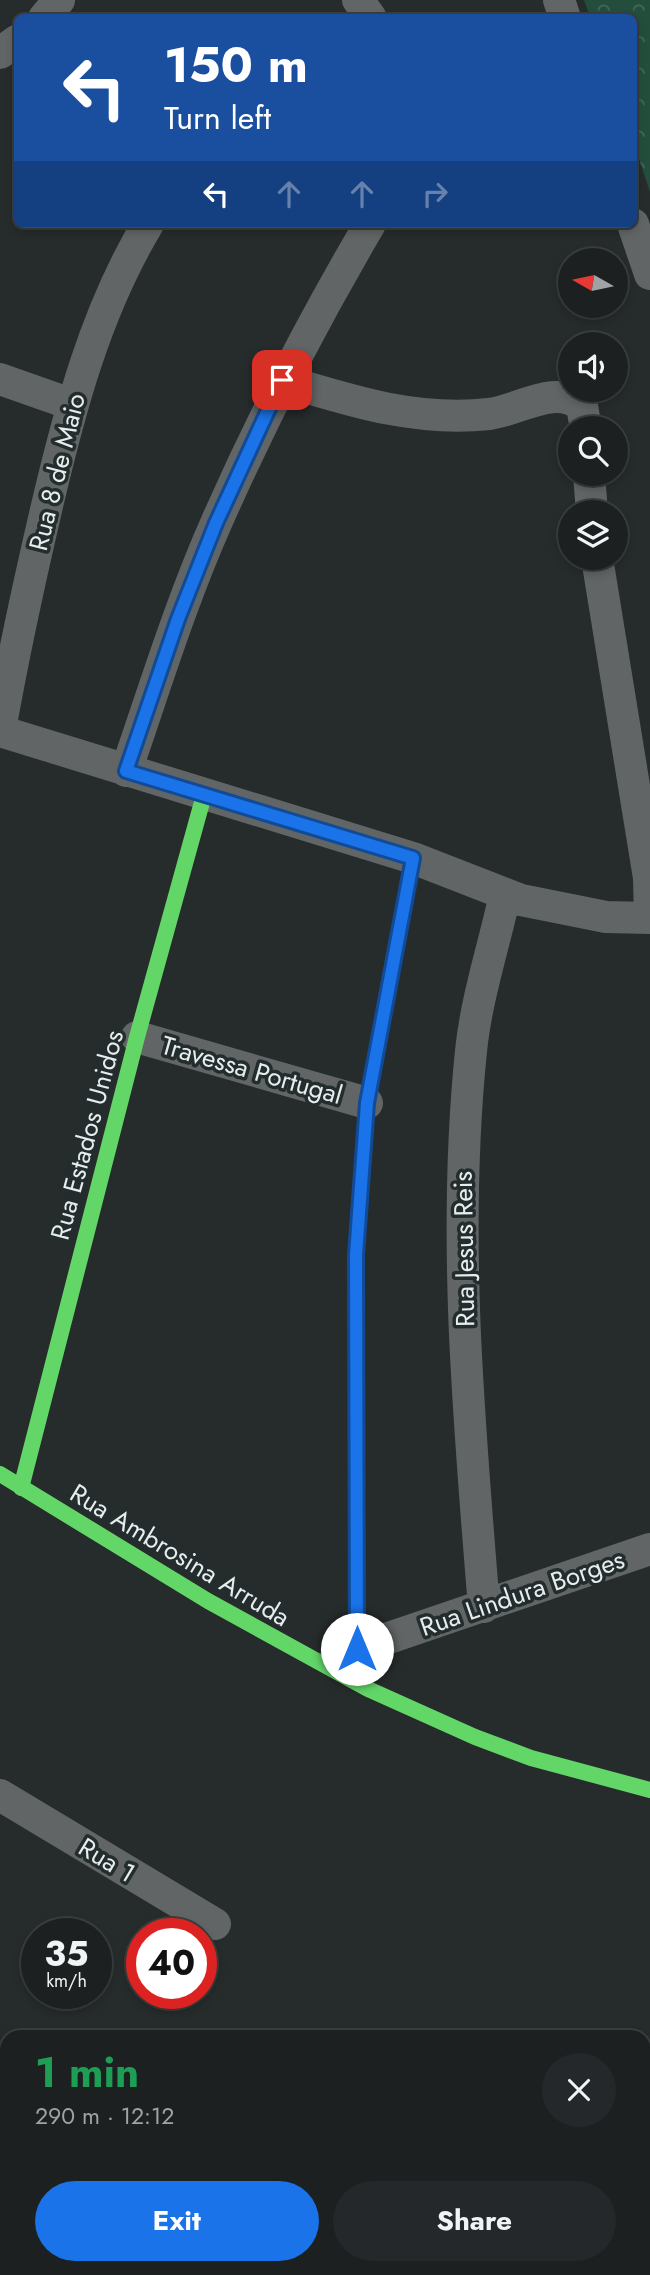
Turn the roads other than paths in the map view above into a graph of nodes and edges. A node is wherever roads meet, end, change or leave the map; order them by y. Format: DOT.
graph roads {
  1 [pos="59,0"];
  2 [pos="47,14"];
  3 [pos="146,228"];
  4 [pos="368,228"];
  5 [pos="634,228"];
  6 [pos="650,274"];
  7 [pos="0,379"];
  8 [pos="282,380"];
  9 [pos="71,404"];
  10 [pos="585,416"];
  11 [pos="599,570"];
  12 [pos="0,731"];
  13 [pos="126,771"];
  14 [pos="204,795"];
  15 [pos="413,858"];
  16 [pos="649,878"];
  17 [pos="505,895"];
  18 [pos="650,918"];
  19 [pos="137,1037"];
  20 [pos="367,1103"];
  21 [pos="0,1474"];
  22 [pos="21,1488"];
  23 [pos="650,1549"];
  24 [pos="484,1607"];
  25 [pos="357,1649"];
  26 [pos="314,1663"];
  27 [pos="650,1790"];
  28 [pos="0,1795"];
  29 [pos="205,1918"];
  1 -- 2 [label="street"];
  3 -- 9 [label="street, Rua 8 de Maio"];
  4 -- 8 [label="street"];
  5 -- 6 [label="street"];
  7 -- 9 [label="street"];
  8 -- 10 [label="street"];
  8 -- 13 [label="street"];
  9 -- 12 [label="street, Rua 8 de Maio"];
  11 -- 16 [label="street"];
  12 -- 13 [label="street"];
  13 -- 14 [label="street"];
  14 -- 15 [label="street"];
  14 -- 19 [label="street, Rua Estados Unidos"];
  15 -- 17 [label="street"];
  15 -- 20 [label="street"];
  16 -- 18 [label="street"];
  17 -- 18 [label="street"];
  17 -- 24 [label="street, Rua Jesus Reis"];
  19 -- 20 [label="street, Travessa Portugal"];
  19 -- 22 [label="street, Rua Estados Unidos"];
  20 -- 25 [label="street"];
  21 -- 22 [label="street, Rua Ambrosina Arruda"];
  22 -- 26 [label="street, Rua Ambrosina Arruda"];
  23 -- 24 [label="street, Rua Lindura Borges"];
  24 -- 25 [label="street, Rua Lindura Borges"];
  25 -- 26 [label="street, Rua Lindura Borges"];
  26 -- 27 [label="street, Rua Ambrosina Arruda"];
  28 -- 29 [label="street, Rua 1"];
}
